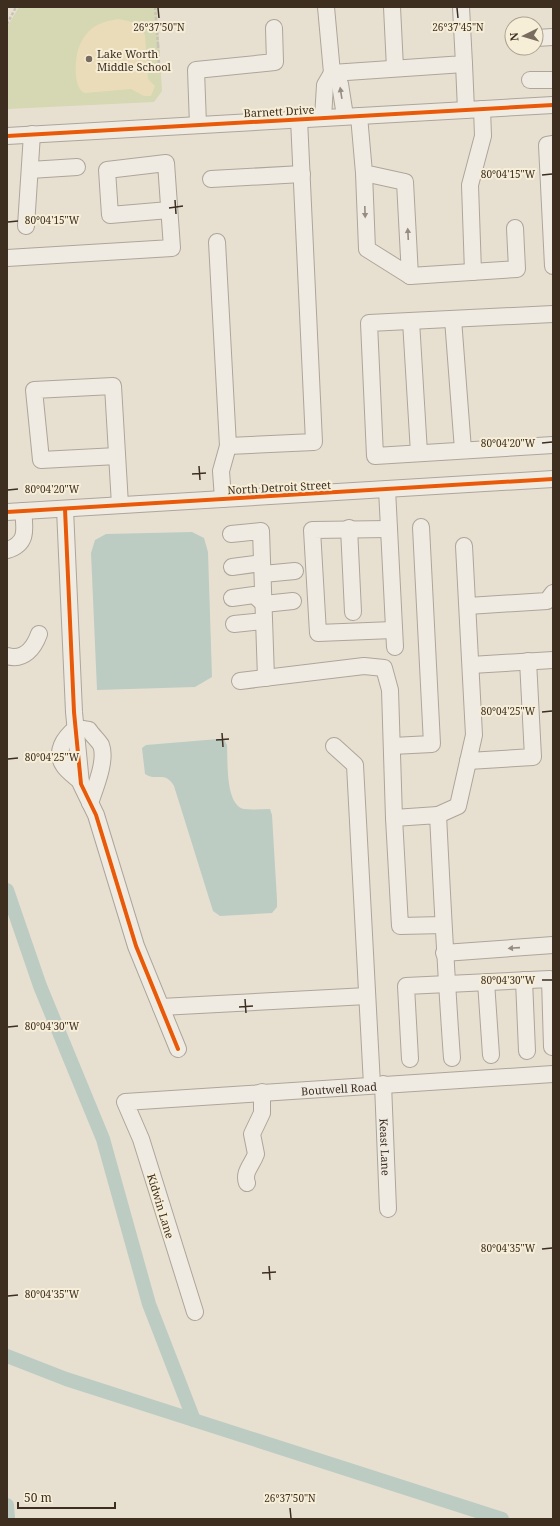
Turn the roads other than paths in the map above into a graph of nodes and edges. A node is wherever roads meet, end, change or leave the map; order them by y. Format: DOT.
graph roads {
  1 [pos="326,7"];
  2 [pos="392,7"];
  3 [pos="461,7"];
  4 [pos="274,28"];
  5 [pos="464,64"];
  6 [pos="395,68"];
  7 [pos="332,73"];
  8 [pos="530,80"];
  9 [pos="553,80"];
  10 [pos="553,105"];
  11 [pos="474,109"];
  12 [pos="352,116"];
  13 [pos="323,118"];
  14 [pos="299,119"];
  15 [pos="198,125"];
  16 [pos="32,134"];
  17 [pos="7,136"];
  18 [pos="553,144"];
  19 [pos="77,167"];
  20 [pos="30,170"];
  21 [pos="364,173"];
  22 [pos="302,174"];
  23 [pos="211,179"];
  24 [pos="169,210"];
  25 [pos="26,226"];
  26 [pos="514,228"];
  27 [pos="217,242"];
  28 [pos="7,258"];
  29 [pos="553,266"];
  30 [pos="473,272"];
  31 [pos="410,276"];
  32 [pos="553,314"];
  33 [pos="453,319"];
  34 [pos="410,321"];
  35 [pos="553,445"];
  36 [pos="228,446"];
  37 [pos="462,450"];
  38 [pos="419,453"];
  39 [pos="117,456"];
  40 [pos="553,480"];
  41 [pos="384,489"];
  42 [pos="223,499"];
  43 [pos="120,505"];
  44 [pos="65,509"];
  45 [pos="23,511"];
  46 [pos="7,512"];
  47 [pos="421,527"];
  48 [pos="349,528"];
  49 [pos="389,529"];
  50 [pos="231,534"];
  51 [pos="464,546"];
  52 [pos="7,550"];
  53 [pos="232,567"];
  54 [pos="263,569"];
  55 [pos="295,571"];
  56 [pos="553,592"];
  57 [pos="232,598"];
  58 [pos="293,601"];
  59 [pos="264,604"];
  60 [pos="468,606"];
  61 [pos="353,612"];
  62 [pos="264,621"];
  63 [pos="234,624"];
  64 [pos="394,630"];
  65 [pos="39,634"];
  66 [pos="394,647"];
  67 [pos="7,656"];
  68 [pos="553,660"];
  69 [pos="528,662"];
  70 [pos="471,665"];
  71 [pos="266,678"];
  72 [pos="240,681"];
  73 [pos="76,728"];
  74 [pos="334,746"];
  75 [pos="392,746"];
  76 [pos="468,761"];
  77 [pos="101,768"];
  78 [pos="80,774"];
  79 [pos="90,803"];
  80 [pos="438,815"];
  81 [pos="394,818"];
  82 [pos="443,925"];
  83 [pos="553,945"];
  84 [pos="444,953"];
  85 [pos="524,980"];
  86 [pos="486,982"];
  87 [pos="446,984"];
  88 [pos="366,996"];
  89 [pos="161,1007"];
  90 [pos="552,1047"];
  91 [pos="178,1049"];
  92 [pos="527,1051"];
  93 [pos="491,1055"];
  94 [pos="452,1058"];
  95 [pos="410,1059"];
  96 [pos="553,1074"];
  97 [pos="378,1085"];
  98 [pos="262,1092"];
  99 [pos="125,1102"];
  100 [pos="246,1183"];
  101 [pos="388,1209"];
  102 [pos="195,1312"];
  1 -- 7 [label="street"];
  2 -- 6 [label="street"];
  3 -- 5 [label="street"];
  4 -- 15 [label="street"];
  5 -- 6 [label="street"];
  5 -- 11 [label="street"];
  6 -- 7 [label="street"];
  12 -- 7 [label="street, one-way"];
  7 -- 13 [label="street"];
  8 -- 9 [label="street"];
  10 -- 11 [label="street, Barnett Drive"];
  11 -- 12 [label="street, Barnett Drive"];
  11 -- 30 [label="street"];
  12 -- 13 [label="street, Barnett Drive"];
  12 -- 21 [label="street"];
  13 -- 14 [label="street, Barnett Drive"];
  14 -- 15 [label="street, Barnett Drive"];
  14 -- 22 [label="street"];
  15 -- 16 [label="street, Barnett Drive"];
  16 -- 17 [label="street, Barnett Drive"];
  16 -- 20 [label="street"];
  18 -- 29 [label="street"];
  19 -- 20 [label="street"];
  20 -- 25 [label="street"];
  21 -- 31 [label="street, one-way"];
  31 -- 21 [label="street, one-way"];
  22 -- 23 [label="street"];
  22 -- 36 [label="street"];
  24 -- 24 [label="street"];
  24 -- 28 [label="street"];
  26 -- 30 [label="street"];
  27 -- 36 [label="street"];
  30 -- 31 [label="street"];
  32 -- 33 [label="street"];
  33 -- 34 [label="street"];
  33 -- 37 [label="street"];
  34 -- 38 [label="street"];
  34 -- 38 [label="street"];
  35 -- 37 [label="street"];
  36 -- 42 [label="street"];
  37 -- 38 [label="street"];
  39 -- 39 [label="street"];
  39 -- 43 [label="street"];
  40 -- 41 [label="street, North Detroit Street"];
  41 -- 42 [label="street, North Detroit Street"];
  41 -- 49 [label="street"];
  42 -- 43 [label="street, North Detroit Street"];
  43 -- 44 [label="street, North Detroit Street"];
  44 -- 45 [label="street, North Detroit Street"];
  44 -- 73 [label="street"];
  45 -- 46 [label="street, North Detroit Street"];
  45 -- 52 [label="street"];
  47 -- 75 [label="street"];
  48 -- 49 [label="street"];
  48 -- 61 [label="street"];
  48 -- 64 [label="street"];
  49 -- 64 [label="street"];
  50 -- 54 [label="street"];
  51 -- 60 [label="street"];
  53 -- 54 [label="street"];
  54 -- 55 [label="street"];
  54 -- 59 [label="street"];
  56 -- 60 [label="street"];
  57 -- 59 [label="street"];
  58 -- 59 [label="street"];
  59 -- 62 [label="street"];
  60 -- 70 [label="street"];
  62 -- 63 [label="street"];
  62 -- 71 [label="street"];
  64 -- 66 [label="street"];
  65 -- 67 [label="street"];
  68 -- 69 [label="street"];
  69 -- 70 [label="street"];
  69 -- 76 [label="street"];
  70 -- 76 [label="street"];
  71 -- 72 [label="street"];
  71 -- 75 [label="street"];
  73 -- 77 [label="street"];
  73 -- 78 [label="street"];
  74 -- 88 [label="street, Keast Lane"];
  75 -- 81 [label="street"];
  76 -- 80 [label="street"];
  77 -- 78 [label="street"];
  77 -- 79 [label="street"];
  78 -- 79 [label="street"];
  79 -- 89 [label="street"];
  80 -- 81 [label="street"];
  80 -- 82 [label="street"];
  81 -- 82 [label="street"];
  82 -- 84 [label="street"];
  83 -- 84 [label="street, one-way"];
  84 -- 87 [label="street"];
  85 -- 86 [label="street"];
  85 -- 90 [label="street"];
  85 -- 92 [label="street"];
  86 -- 87 [label="street"];
  86 -- 93 [label="street"];
  87 -- 94 [label="street"];
  87 -- 95 [label="street"];
  88 -- 89 [label="street"];
  88 -- 97 [label="street, Keast Lane"];
  89 -- 91 [label="street"];
  96 -- 97 [label="street, Boutwell Road"];
  97 -- 98 [label="street, Boutwell Road"];
  97 -- 101 [label="street, Keast Lane"];
  98 -- 99 [label="street, Boutwell Road"];
  98 -- 100 [label="street"];
  99 -- 102 [label="street, Kidwin Lane"];
}
